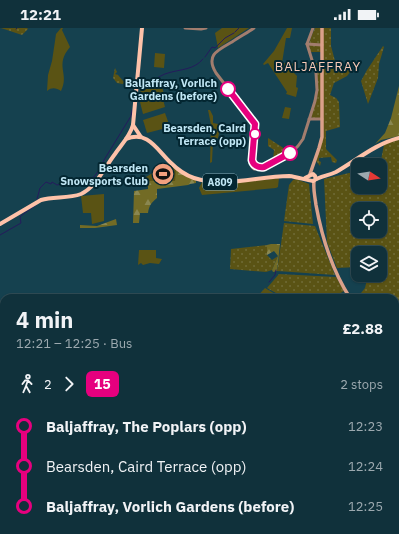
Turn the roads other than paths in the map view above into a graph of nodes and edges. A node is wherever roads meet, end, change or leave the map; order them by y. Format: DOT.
graph roads {
  1 [pos="142,28"];
  2 [pos="185,28"];
  3 [pos="206,28"];
  4 [pos="254,28"];
  5 [pos="313,28"];
  6 [pos="322,28"];
  7 [pos="307,44"];
  8 [pos="322,45"];
  9 [pos="309,119"];
  10 [pos="322,119"];
  11 [pos="133,125"];
  12 [pos="141,136"];
  13 [pos="399,138"];
  14 [pos="126,139"];
  15 [pos="312,177"];
  16 [pos="0,224"];
  17 [pos="348,294"];
  1 -- 11 [label="main road"];
  2 -- 3 [label="street"];
  4 -- 9 [label="street"];
  5 -- 7 [label="street"];
  6 -- 8 [label="main road"];
  7 -- 8 [label="street"];
  7 -- 9 [label="street"];
  8 -- 10 [label="main road"];
  9 -- 10 [label="street"];
  10 -- 15 [label="main road"];
  11 -- 12 [label="main road"];
  11 -- 14 [label="main road"];
  12 -- 14 [label="main road"];
  12 -- 15 [label="main road, A809"];
  13 -- 15 [label="main road, A809"];
  14 -- 16 [label="main road"];
  15 -- 17 [label="main road"];
}
